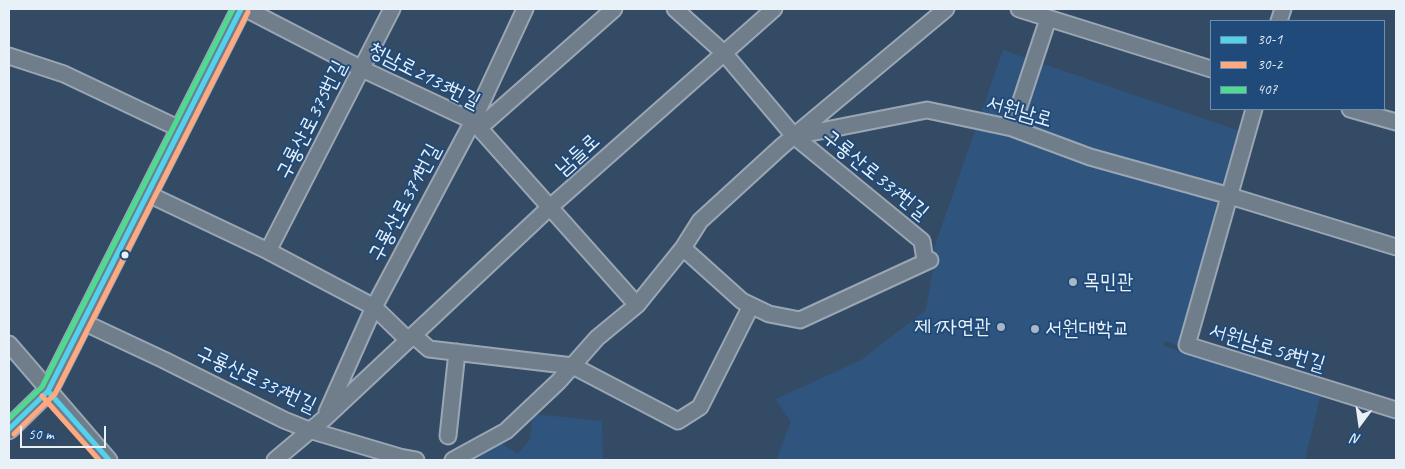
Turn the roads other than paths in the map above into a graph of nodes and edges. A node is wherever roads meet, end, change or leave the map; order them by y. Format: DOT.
graph roads {
  1 [pos="241,9"];
  2 [pos="246,9"];
  3 [pos="392,9"];
  4 [pos="525,9"];
  5 [pos="614,9"];
  6 [pos="674,9"];
  7 [pos="774,9"];
  8 [pos="946,9"];
  9 [pos="1018,9"];
  10 [pos="1048,19"];
  11 [pos="724,53"];
  12 [pos="9,56"];
  13 [pos="362,69"];
  14 [pos="1210,69"];
  15 [pos="1254,110"];
  16 [pos="1354,110"];
  17 [pos="1396,122"];
  18 [pos="476,125"];
  19 [pos="1012,128"];
  20 [pos="180,130"];
  21 [pos="794,136"];
  22 [pos="148,194"];
  23 [pos="1230,196"];
  24 [pos="549,208"];
  25 [pos="1396,247"];
  26 [pos="683,248"];
  27 [pos="268,251"];
  28 [pos="637,304"];
  29 [pos="752,306"];
  30 [pos="374,307"];
  31 [pos="83,322"];
  32 [pos="411,338"];
  33 [pos="9,344"];
  34 [pos="457,352"];
  35 [pos="573,366"];
  36 [pos="48,391"];
  37 [pos="1396,410"];
  38 [pos="325,418"];
  39 [pos="9,429"];
  40 [pos="309,430"];
  41 [pos="448,436"];
  42 [pos="109,460"];
  43 [pos="275,460"];
  44 [pos="416,460"];
  45 [pos="453,460"];
  1 -- 20 [label="main road"];
  2 -- 13 [label="street, 청남로2133번길"];
  3 -- 13 [label="street, 구룡산로375번길"];
  4 -- 18 [label="street, 구룡산로371번길"];
  5 -- 18 [label="street"];
  6 -- 11 [label="street"];
  7 -- 11 [label="street, 남들로"];
  8 -- 21 [label="street, 구룡산로337번길"];
  9 -- 10 [label="street"];
  10 -- 14 [label="street"];
  10 -- 19 [label="street"];
  11 -- 21 [label="street"];
  11 -- 24 [label="street, 남들로"];
  12 -- 20 [label="street"];
  13 -- 18 [label="street, 청남로2133번길"];
  13 -- 27 [label="street, 구룡산로375번길"];
  15 -- 23 [label="street"];
  16 -- 17 [label="street"];
  18 -- 24 [label="street, 청남로2133번길"];
  18 -- 30 [label="street, 구룡산로371번길"];
  19 -- 21 [label="street, 서원남로"];
  19 -- 23 [label="street, 서원남로"];
  20 -- 22 [label="main road"];
  21 -- 26 [label="street, 구룡산로337번길"];
  21 -- 29 [label="street, 구룡산로337번길"];
  22 -- 27 [label="street"];
  22 -- 31 [label="main road"];
  23 -- 25 [label="street, 서원남로"];
  23 -- 37 [label="street, 서원남로58번길"];
  24 -- 28 [label="street, 청남로2133번길"];
  24 -- 32 [label="street, 남들로"];
  26 -- 28 [label="street, 구룡산로337번길"];
  26 -- 29 [label="street, 구룡산로337번길"];
  27 -- 30 [label="street"];
  28 -- 35 [label="street, 구룡산로337번길"];
  29 -- 35 [label="street"];
  30 -- 32 [label="street"];
  30 -- 38 [label="street, 구룡산로371번길"];
  31 -- 36 [label="main road"];
  31 -- 40 [label="street, 구룡산로337번길"];
  32 -- 34 [label="street"];
  32 -- 38 [label="street, 남들로"];
  33 -- 36 [label="street"];
  34 -- 35 [label="street"];
  34 -- 41 [label="street"];
  35 -- 45 [label="street, 구룡산로337번길"];
  36 -- 39 [label="main road"];
  36 -- 42 [label="street"];
  38 -- 40 [label="street, 남들로"];
  40 -- 43 [label="street, 남들로"];
  40 -- 44 [label="street, 구룡산로337번길"];
}
